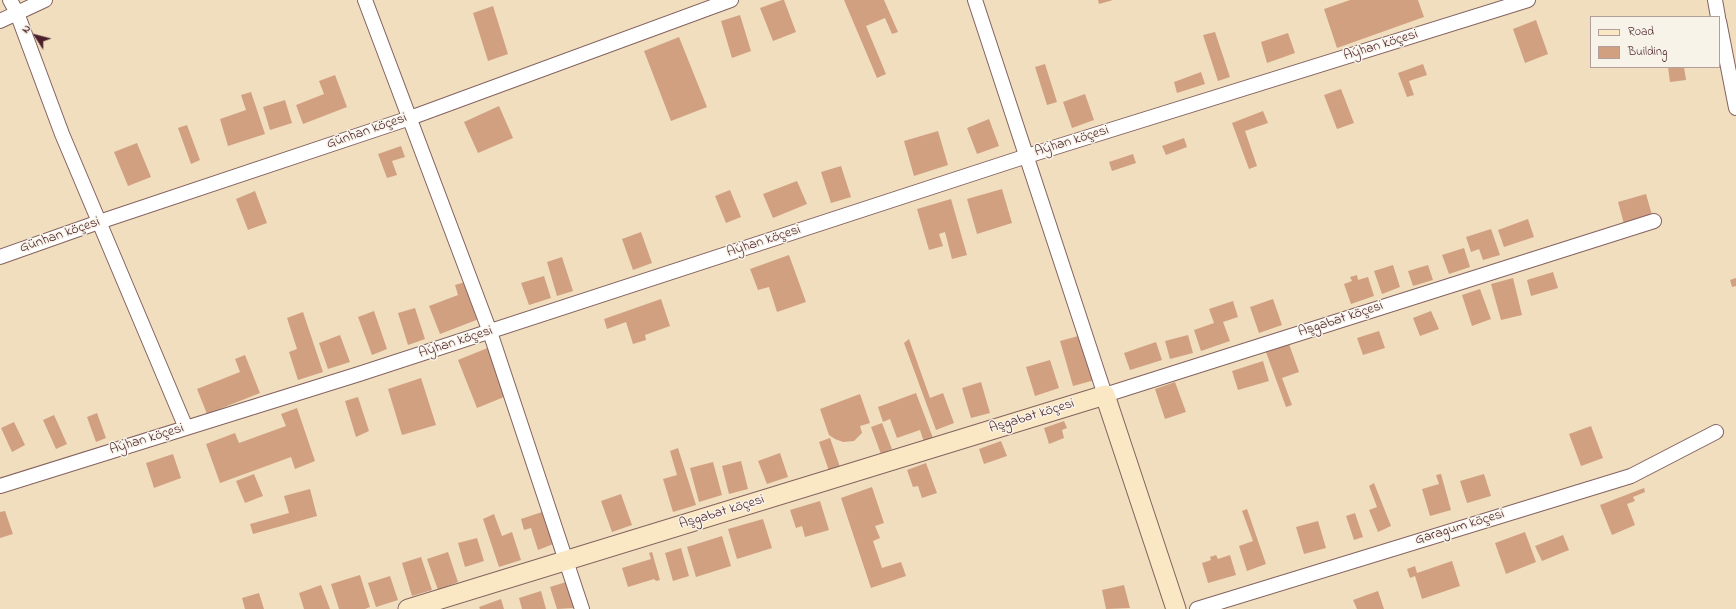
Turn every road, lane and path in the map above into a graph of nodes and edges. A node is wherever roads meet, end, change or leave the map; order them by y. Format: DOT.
graph roads {
  1 [pos="10,0"];
  2 [pos="45,0"];
  3 [pos="365,0"];
  4 [pos="731,0"];
  5 [pos="975,0"];
  6 [pos="1528,0"];
  7 [pos="1715,0"];
  8 [pos="17,13"];
  9 [pos="1718,16"];
  10 [pos="0,21"];
  11 [pos="1720,26"];
  12 [pos="1736,108"];
  13 [pos="410,118"];
  14 [pos="1027,156"];
  15 [pos="1654,221"];
  16 [pos="99,222"];
  17 [pos="0,257"];
  18 [pos="490,332"];
  19 [pos="1105,395"];
  20 [pos="186,428"];
  21 [pos="1716,432"];
  22 [pos="0,486"];
  23 [pos="567,560"];
  24 [pos="408,609"];
  25 [pos="582,609"];
  26 [pos="1176,609"];
  27 [pos="1197,609"];
  1 -- 8 [label="street"];
  2 -- 8 [label="street"];
  3 -- 13 [label="street"];
  4 -- 13 [label="street, Günhan köçesi"];
  5 -- 14 [label="street"];
  6 -- 14 [label="street, Aýhan köçesi"];
  7 -- 9 [label="street"];
  8 -- 10 [label="street"];
  8 -- 16 [label="street"];
  11 -- 12 [label="street"];
  13 -- 16 [label="street, Günhan köçesi"];
  13 -- 18 [label="street"];
  14 -- 18 [label="street, Aýhan köçesi"];
  14 -- 19 [label="street"];
  15 -- 19 [label="street, Aşgabat köçesi"];
  16 -- 17 [label="street, Günhan köçesi"];
  16 -- 20 [label="street"];
  18 -- 20 [label="street, Aýhan köçesi"];
  18 -- 23 [label="street"];
  19 -- 23 [label="street, Aşgabat köçesi"];
  19 -- 26 [label="street"];
  20 -- 22 [label="street, Aýhan köçesi"];
  21 -- 27 [label="street, Garagum köçesi"];
  23 -- 24 [label="street, Aşgabat köçesi"];
  23 -- 25 [label="street"];
}
